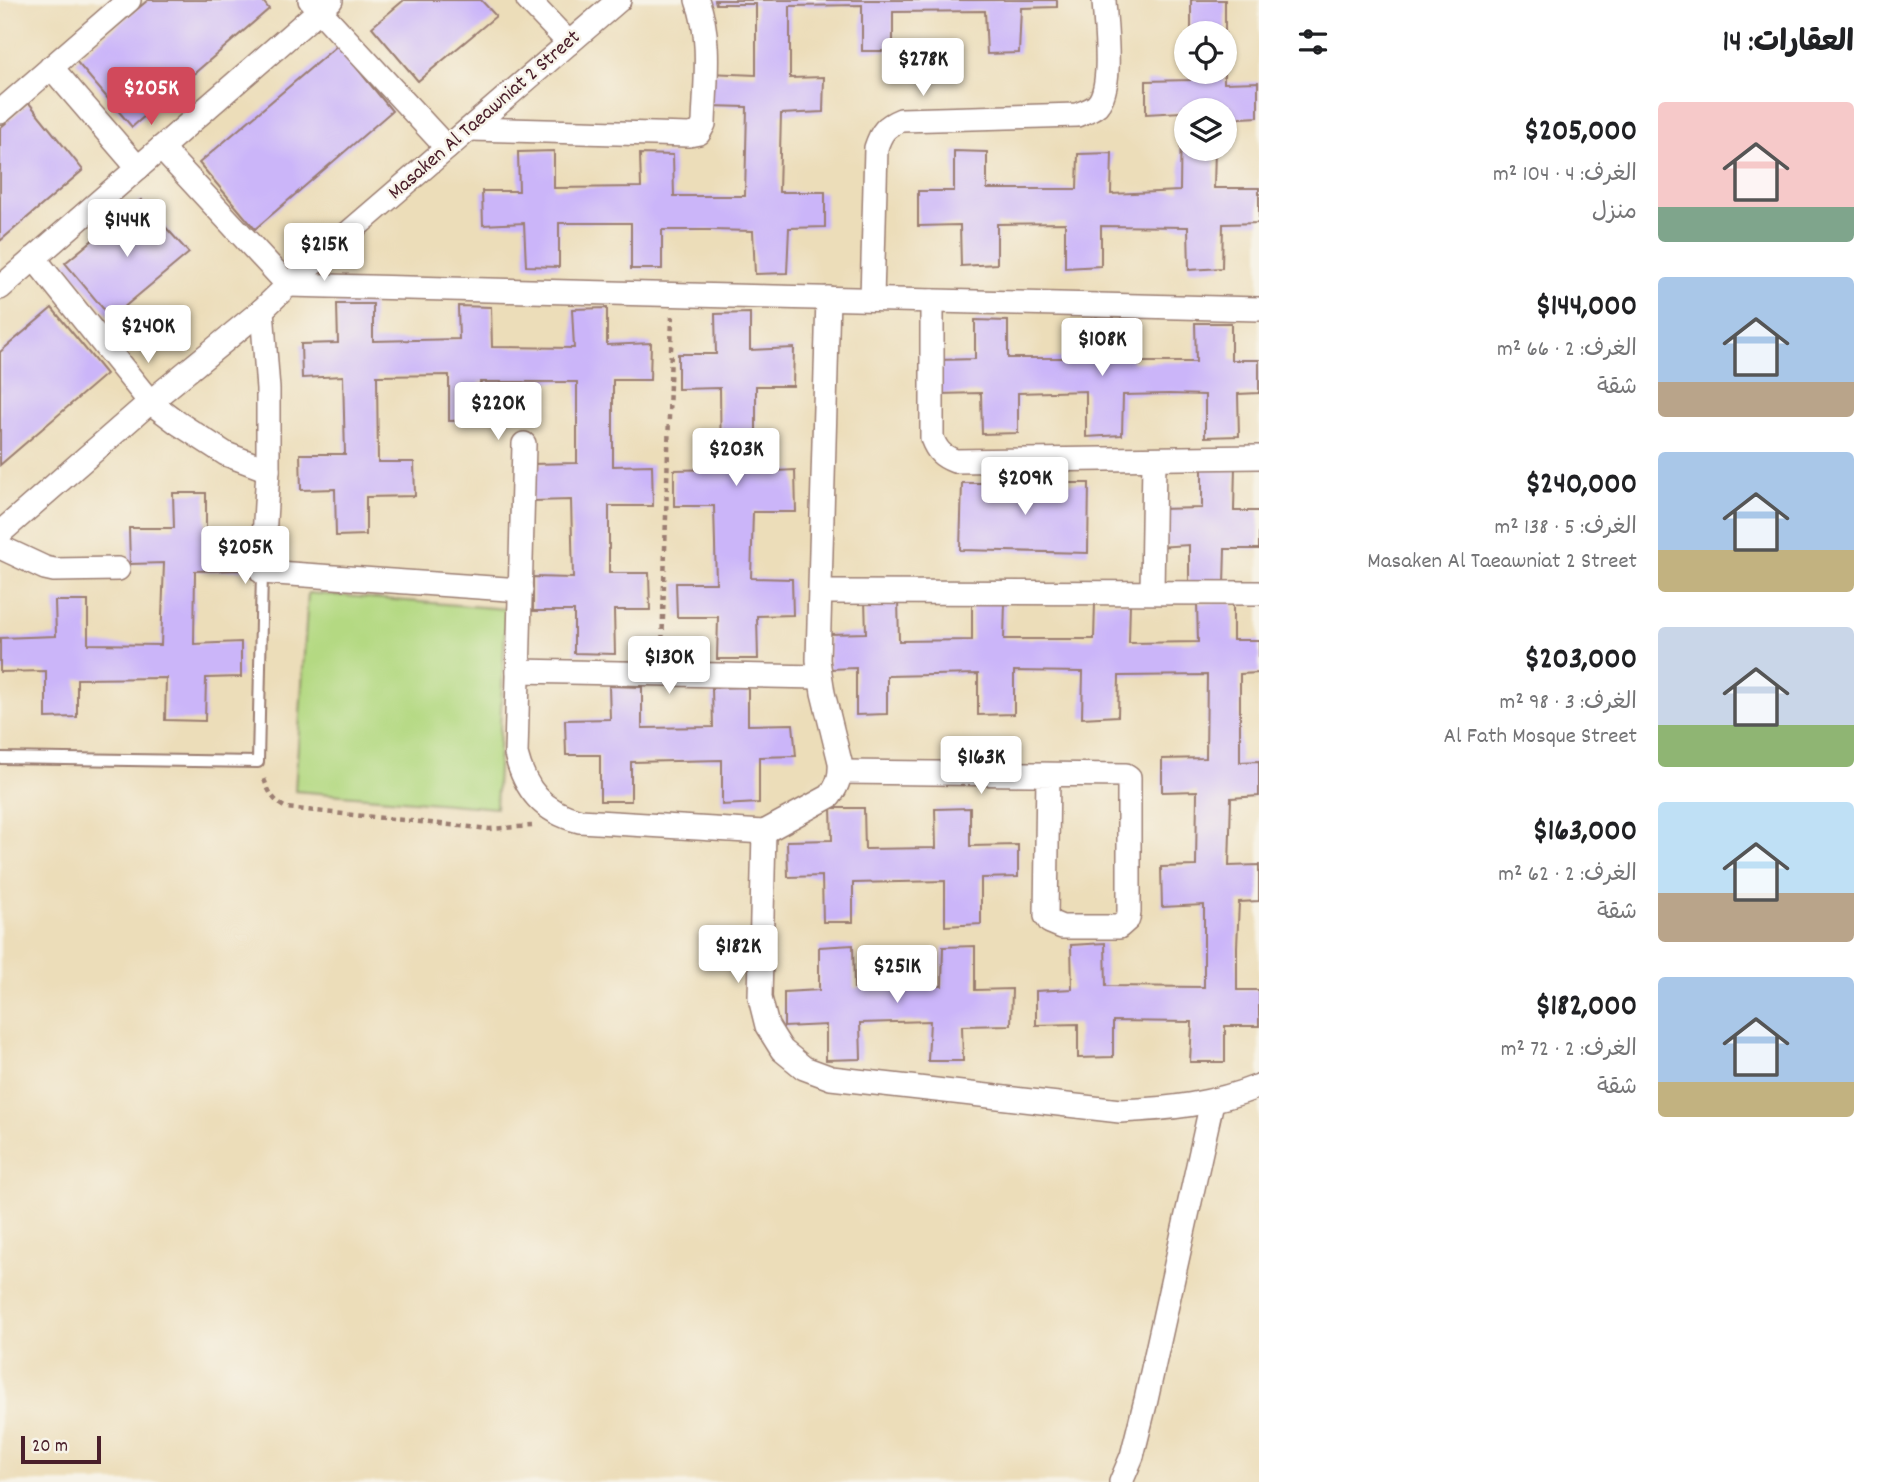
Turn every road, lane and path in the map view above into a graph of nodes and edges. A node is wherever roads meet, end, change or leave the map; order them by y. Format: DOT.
graph roads {
  1 [pos="129,0"];
  2 [pos="528,0"];
  3 [pos="620,0"];
  4 [pos="697,0"];
  5 [pos="1104,0"];
  6 [pos="320,3"];
  7 [pos="569,43"];
  8 [pos="51,67"];
  9 [pos="0,112"];
  10 [pos="470,129"];
  11 [pos="161,148"];
  12 [pos="447,148"];
  13 [pos="138,168"];
  14 [pos="34,258"];
  15 [pos="288,285"];
  16 [pos="0,288"];
  17 [pos="673,295"];
  18 [pos="828,298"];
  19 [pos="872,299"];
  20 [pos="932,301"];
  21 [pos="1259,309"];
  22 [pos="262,310"];
  23 [pos="150,402"];
  24 [pos="524,444"];
  25 [pos="1259,457"];
  26 [pos="1154,459"];
  27 [pos="268,470"];
  28 [pos="0,533"];
  29 [pos="0,547"];
  30 [pos="118,569"];
  31 [pos="262,572"];
  32 [pos="521,590"];
  33 [pos="821,592"];
  34 [pos="1152,593"];
  35 [pos="1259,593"];
  36 [pos="518,671"];
  37 [pos="661,674"];
  38 [pos="820,677"];
  39 [pos="0,758"];
  40 [pos="258,761"];
  41 [pos="841,772"];
  42 [pos="1048,775"];
  43 [pos="566,817"];
  44 [pos="764,832"];
  45 [pos="1259,1086"];
  46 [pos="1213,1102"];
  47 [pos="1121,1482"];
  1 -- 8 [label="street"];
  2 -- 7 [label="street"];
  3 -- 7 [label="street, Masaken Al Taeawniat 2 Street"];
  4 -- 10 [label="street"];
  5 -- 19 [label="street"];
  6 -- 11 [label="street"];
  6 -- 12 [label="street"];
  7 -- 10 [label="street, Masaken Al Taeawniat 2 Street"];
  8 -- 9 [label="street"];
  8 -- 13 [label="street"];
  10 -- 12 [label="street, Masaken Al Taeawniat 2 Street"];
  11 -- 13 [label="street"];
  11 -- 15 [label="street"];
  12 -- 15 [label="street, Masaken Al Taeawniat 2 Street"];
  13 -- 14 [label="street"];
  14 -- 16 [label="street"];
  14 -- 23 [label="street"];
  15 -- 17 [label="street"];
  15 -- 22 [label="street, Masaken Al Taeawniat 2 Street"];
  17 -- 18 [label="street"];
  17 -- 37 [label="path"];
  18 -- 19 [label="street"];
  18 -- 33 [label="street"];
  19 -- 20 [label="street"];
  20 -- 21 [label="street"];
  20 -- 26 [label="street"];
  22 -- 23 [label="street, Masaken Al Taeawniat 2 Street"];
  22 -- 27 [label="street"];
  23 -- 27 [label="street"];
  23 -- 28 [label="street, Masaken Al Taeawniat 2 Street"];
  24 -- 32 [label="street"];
  25 -- 26 [label="street"];
  26 -- 34 [label="street"];
  27 -- 31 [label="street"];
  29 -- 30 [label="street"];
  31 -- 32 [label="street"];
  31 -- 40 [label="lane"];
  32 -- 36 [label="street"];
  33 -- 34 [label="street"];
  33 -- 38 [label="street"];
  34 -- 35 [label="street"];
  36 -- 37 [label="street"];
  36 -- 43 [label="street"];
  37 -- 38 [label="street"];
  38 -- 41 [label="street"];
  39 -- 40 [label="lane"];
  40 -- 43 [label="path"];
  41 -- 42 [label="street"];
  41 -- 44 [label="street"];
  42 -- 42 [label="street"];
  43 -- 44 [label="street"];
  44 -- 46 [label="street"];
  45 -- 46 [label="street"];
  46 -- 47 [label="street"];
}
